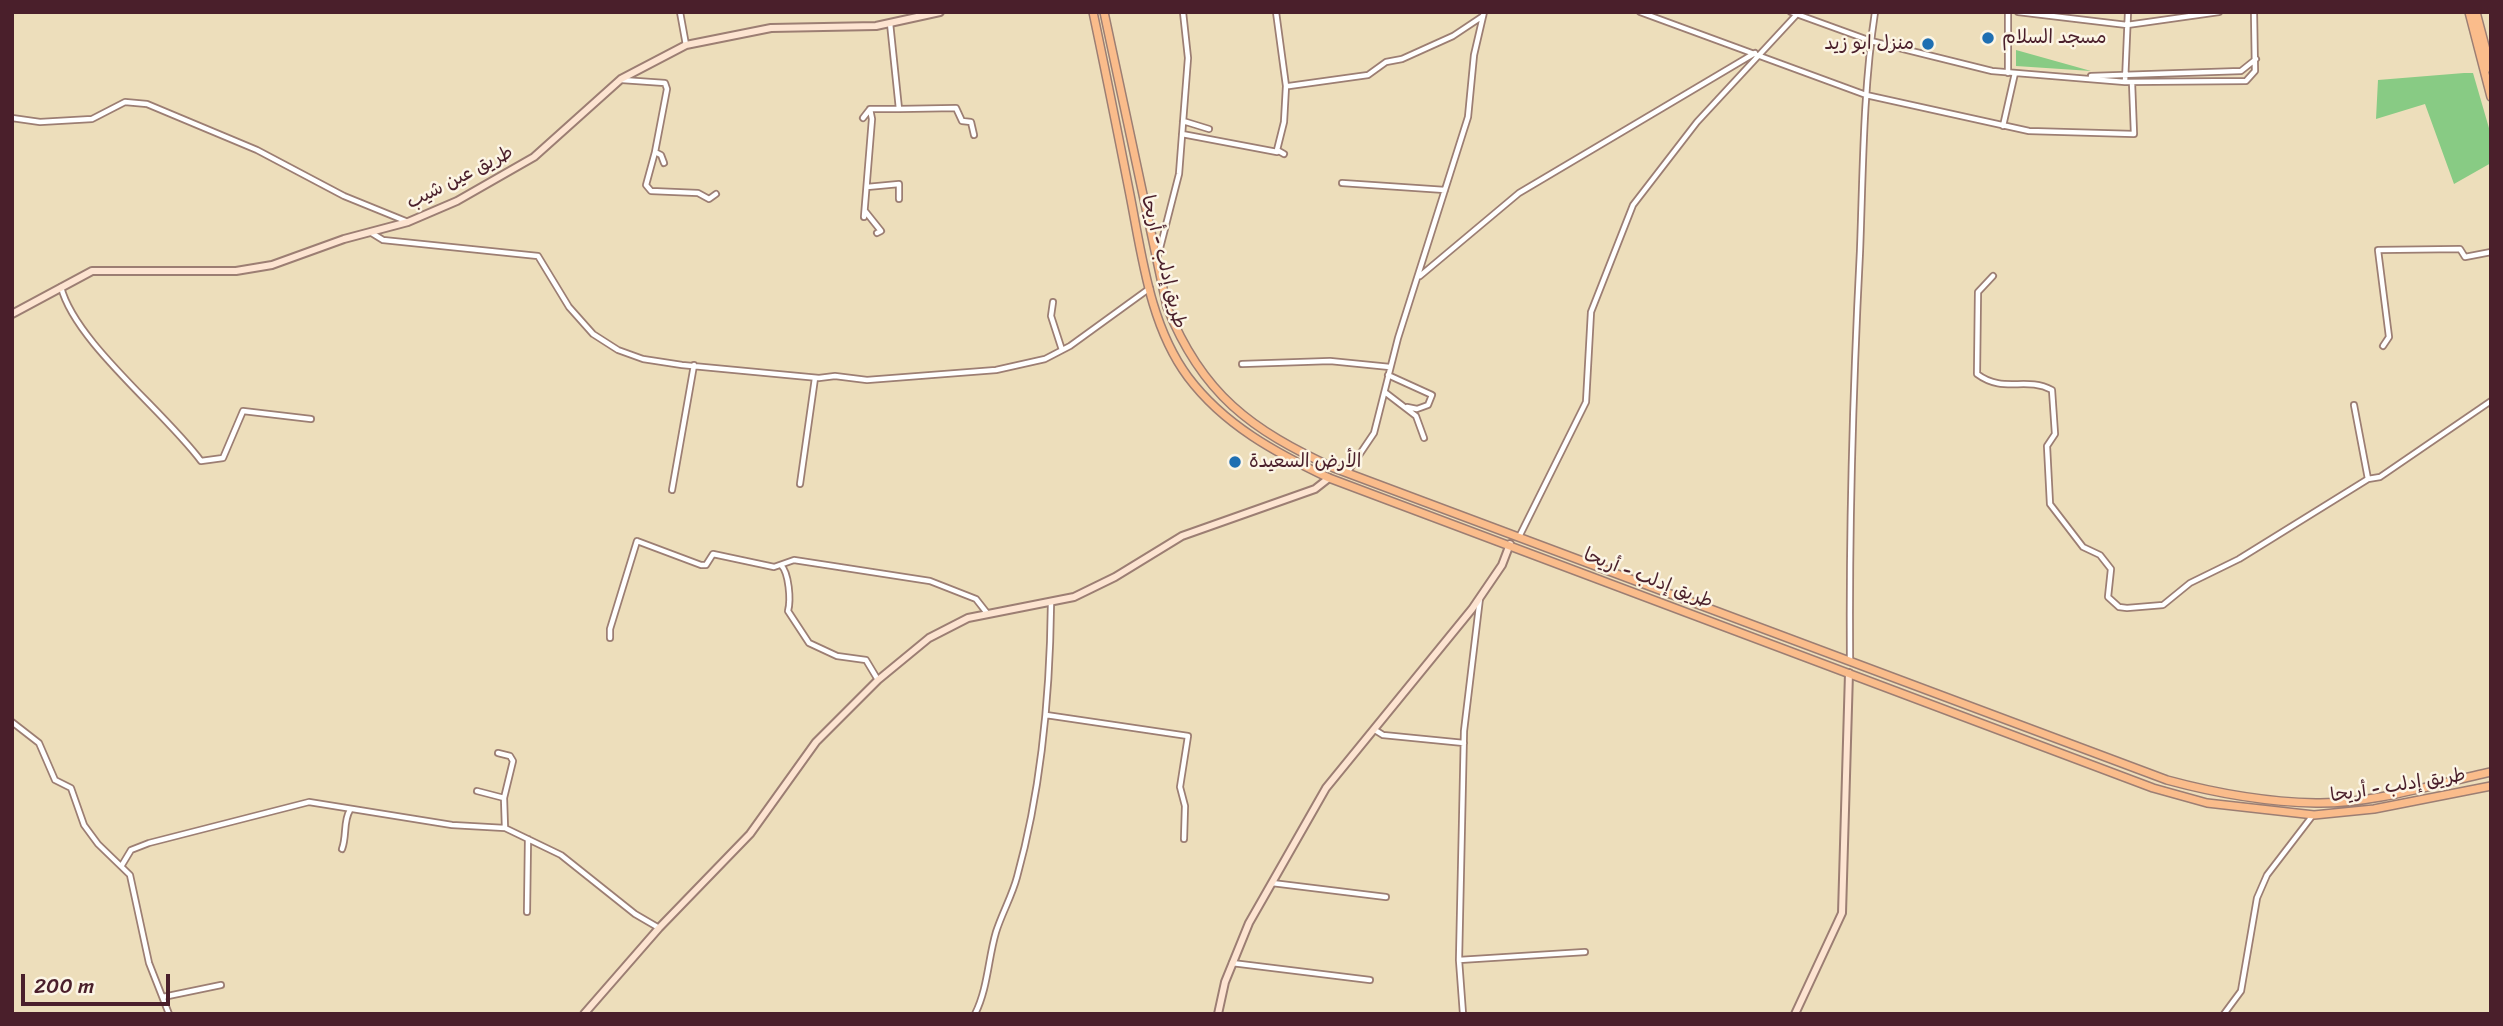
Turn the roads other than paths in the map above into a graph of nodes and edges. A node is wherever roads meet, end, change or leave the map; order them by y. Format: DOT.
graph roads {
  1 [pos="680,12"];
  2 [pos="940,12"];
  3 [pos="1093,12"];
  4 [pos="1104,12"];
  5 [pos="1183,12"];
  6 [pos="1276,12"];
  7 [pos="1640,12"];
  8 [pos="1875,12"];
  9 [pos="2008,12"];
  10 [pos="2018,12"];
  11 [pos="2129,12"];
  12 [pos="2219,12"];
  13 [pos="2254,12"];
  14 [pos="2469,12"];
  15 [pos="2476,12"];
  16 [pos="1796,13"];
  17 [pos="1484,14"];
  18 [pos="890,23"];
  19 [pos="2127,25"];
  20 [pos="1106,26"];
  21 [pos="1097,28"];
  22 [pos="1871,41"];
  23 [pos="686,46"];
  24 [pos="1756,55"];
  25 [pos="2256,59"];
  26 [pos="2491,69"];
  27 [pos="2012,73"];
  28 [pos="2125,74"];
  29 [pos="2080,77"];
  30 [pos="621,79"];
  31 [pos="2125,82"];
  32 [pos="2132,82"];
  33 [pos="1286,86"];
  34 [pos="1866,94"];
  35 [pos="2491,97"];
  36 [pos="870,108"];
  37 [pos="899,109"];
  38 [pos="12,118"];
  39 [pos="863,118"];
  40 [pos="1183,121"];
  41 [pos="2003,126"];
  42 [pos="1209,129"];
  43 [pos="1182,134"];
  44 [pos="974,135"];
  45 [pos="655,152"];
  46 [pos="1277,152"];
  47 [pos="1284,154"];
  48 [pos="664,163"];
  49 [pos="1342,183"];
  50 [pos="867,187"];
  51 [pos="1445,190"];
  52 [pos="716,194"];
  53 [pos="899,199"];
  54 [pos="864,210"];
  55 [pos="864,217"];
  56 [pos="408,222"];
  57 [pos="370,232"];
  58 [pos="877,233"];
  59 [pos="2491,253"];
  60 [pos="1157,260"];
  61 [pos="1993,276"];
  62 [pos="1419,277"];
  63 [pos="61,286"];
  64 [pos="1150,287"];
  65 [pos="1053,302"];
  66 [pos="12,314"];
  67 [pos="2383,346"];
  68 [pos="1062,350"];
  69 [pos="1242,364"];
  70 [pos="694,365"];
  71 [pos="1390,367"];
  72 [pos="1388,375"];
  73 [pos="815,378"];
  74 [pos="1386,393"];
  75 [pos="2491,401"];
  76 [pos="2354,405"];
  77 [pos="1407,408"];
  78 [pos="311,419"];
  79 [pos="1424,438"];
  80 [pos="1348,473"];
  81 [pos="1329,478"];
  82 [pos="2368,480"];
  83 [pos="800,484"];
  84 [pos="672,490"];
  85 [pos="1429,503"];
  86 [pos="1426,513"];
  87 [pos="1519,537"];
  88 [pos="1510,544"];
  89 [pos="781,565"];
  90 [pos="1480,597"];
  91 [pos="1051,603"];
  92 [pos="987,612"];
  93 [pos="610,638"];
  94 [pos="1826,653"];
  95 [pos="1850,661"];
  96 [pos="1822,662"];
  97 [pos="1849,673"];
  98 [pos="878,680"];
  99 [pos="1046,715"];
  100 [pos="12,722"];
  101 [pos="1375,730"];
  102 [pos="1464,743"];
  103 [pos="498,753"];
  104 [pos="2491,772"];
  105 [pos="2491,786"];
  106 [pos="477,791"];
  107 [pos="504,798"];
  108 [pos="350,810"];
  109 [pos="2314,815"];
  110 [pos="505,828"];
  111 [pos="528,839"];
  112 [pos="1184,839"];
  113 [pos="342,849"];
  114 [pos="122,865"];
  115 [pos="1271,883"];
  116 [pos="1386,897"];
  117 [pos="527,912"];
  118 [pos="659,928"];
  119 [pos="1585,952"];
  120 [pos="1459,960"];
  121 [pos="1233,963"];
  122 [pos="1370,980"];
  123 [pos="221,985"];
  124 [pos="163,997"];
  125 [pos="169,1014"];
  126 [pos="584,1014"];
  127 [pos="975,1014"];
  128 [pos="1218,1014"];
  129 [pos="1463,1014"];
  130 [pos="1795,1014"];
  131 [pos="2224,1014"];
  1 -- 23 [label="street"];
  2 -- 18 [label="street, طريق عين شيب"];
  3 -- 21 [label="main road, طريق إدلب - أريحا"];
  4 -- 20 [label="main road, طريق إدلب - أريحا"];
  5 -- 40 [label="street"];
  6 -- 33 [label="street"];
  7 -- 24 [label="street"];
  8 -- 22 [label="street"];
  9 -- 27 [label="street"];
  10 -- 19 [label="street"];
  11 -- 19 [label="street"];
  12 -- 19 [label="street"];
  13 -- 25 [label="street"];
  14 -- 35 [label="main road"];
  15 -- 26 [label="main road"];
  16 -- 22 [label="street"];
  16 -- 24 [label="street"];
  17 -- 33 [label="street"];
  17 -- 51 [label="street"];
  18 -- 23 [label="street, طريق عين شيب"];
  18 -- 37 [label="street"];
  19 -- 28 [label="street"];
  20 -- 21 [label="main road"];
  20 -- 60 [label="main road, طريق إدلب - أريحا"];
  21 -- 64 [label="main road, طريق إدلب - أريحا"];
  22 -- 27 [label="street"];
  22 -- 34 [label="street"];
  23 -- 30 [label="street, طريق عين شيب"];
  24 -- 34 [label="street"];
  24 -- 62 [label="street"];
  24 -- 87 [label="street"];
  25 -- 28 [label="street"];
  25 -- 32 [label="street"];
  27 -- 29 [label="street"];
  27 -- 41 [label="street"];
  28 -- 29 [label="street"];
  28 -- 31 [label="street"];
  29 -- 31 [label="street"];
  30 -- 45 [label="street"];
  30 -- 56 [label="street, طريق عين شيب"];
  31 -- 32 [label="street"];
  32 -- 41 [label="street"];
  33 -- 46 [label="street"];
  34 -- 41 [label="street"];
  34 -- 95 [label="street"];
  36 -- 37 [label="street"];
  36 -- 39 [label="street"];
  36 -- 50 [label="street"];
  37 -- 44 [label="street"];
  38 -- 56 [label="street"];
  40 -- 42 [label="street"];
  40 -- 43 [label="street"];
  43 -- 46 [label="street"];
  43 -- 60 [label="street"];
  45 -- 48 [label="street"];
  45 -- 52 [label="street"];
  46 -- 47 [label="street"];
  49 -- 51 [label="street"];
  50 -- 53 [label="street"];
  50 -- 54 [label="street"];
  51 -- 62 [label="street"];
  54 -- 55 [label="street"];
  54 -- 58 [label="street"];
  56 -- 57 [label="street, طريق عين شيب"];
  57 -- 63 [label="street, طريق عين شيب"];
  57 -- 70 [label="street"];
  59 -- 67 [label="street"];
  60 -- 80 [label="main road, طريق إدلب - أريحا"];
  61 -- 82 [label="street"];
  62 -- 71 [label="street"];
  63 -- 66 [label="street, طريق عين شيب"];
  63 -- 78 [label="street"];
  64 -- 68 [label="street"];
  64 -- 81 [label="main road, طريق إدلب - أريحا"];
  65 -- 68 [label="street"];
  68 -- 73 [label="street"];
  69 -- 71 [label="street"];
  70 -- 73 [label="street"];
  70 -- 84 [label="street"];
  71 -- 72 [label="street"];
  72 -- 74 [label="street"];
  72 -- 77 [label="street"];
  73 -- 83 [label="street"];
  74 -- 77 [label="street"];
  74 -- 80 [label="street"];
  75 -- 82 [label="street"];
  76 -- 82 [label="street"];
  77 -- 79 [label="street"];
  80 -- 85 [label="main road, طريق إدلب - أريحا"];
  81 -- 86 [label="main road, طريق إدلب - أريحا"];
  81 -- 91 [label="street"];
  85 -- 86 [label="main road"];
  85 -- 87 [label="main road, طريق إدلب - أريحا"];
  86 -- 88 [label="main road, طريق إدلب - أريحا"];
  87 -- 94 [label="main road, طريق إدلب - أريحا"];
  88 -- 90 [label="street"];
  88 -- 96 [label="main road, طريق إدلب - أريحا"];
  89 -- 92 [label="street"];
  89 -- 93 [label="street"];
  89 -- 98 [label="street"];
  90 -- 101 [label="street"];
  90 -- 102 [label="street"];
  91 -- 92 [label="street"];
  91 -- 99 [label="street"];
  92 -- 98 [label="street"];
  94 -- 95 [label="main road, طريق إدلب - أريحا"];
  94 -- 96 [label="main road"];
  95 -- 104 [label="main road, طريق إدلب - أريحا"];
  96 -- 97 [label="main road, طريق إدلب - أريحا"];
  97 -- 109 [label="main road, طريق إدلب - أريحا"];
  97 -- 130 [label="street"];
  98 -- 118 [label="street"];
  99 -- 112 [label="street"];
  99 -- 127 [label="street"];
  100 -- 114 [label="street"];
  101 -- 102 [label="street"];
  101 -- 115 [label="street"];
  102 -- 120 [label="street"];
  103 -- 107 [label="street"];
  105 -- 109 [label="main road, طريق إدلب - أريحا"];
  106 -- 107 [label="street"];
  107 -- 110 [label="street"];
  108 -- 110 [label="street"];
  108 -- 113 [label="street"];
  108 -- 114 [label="street"];
  109 -- 131 [label="street"];
  110 -- 111 [label="street"];
  111 -- 117 [label="street"];
  111 -- 118 [label="street"];
  114 -- 124 [label="street"];
  115 -- 116 [label="street"];
  115 -- 121 [label="street"];
  118 -- 126 [label="street"];
  119 -- 120 [label="street"];
  120 -- 129 [label="street"];
  121 -- 122 [label="street"];
  121 -- 128 [label="street"];
  123 -- 124 [label="street"];
  124 -- 125 [label="street"];
}
